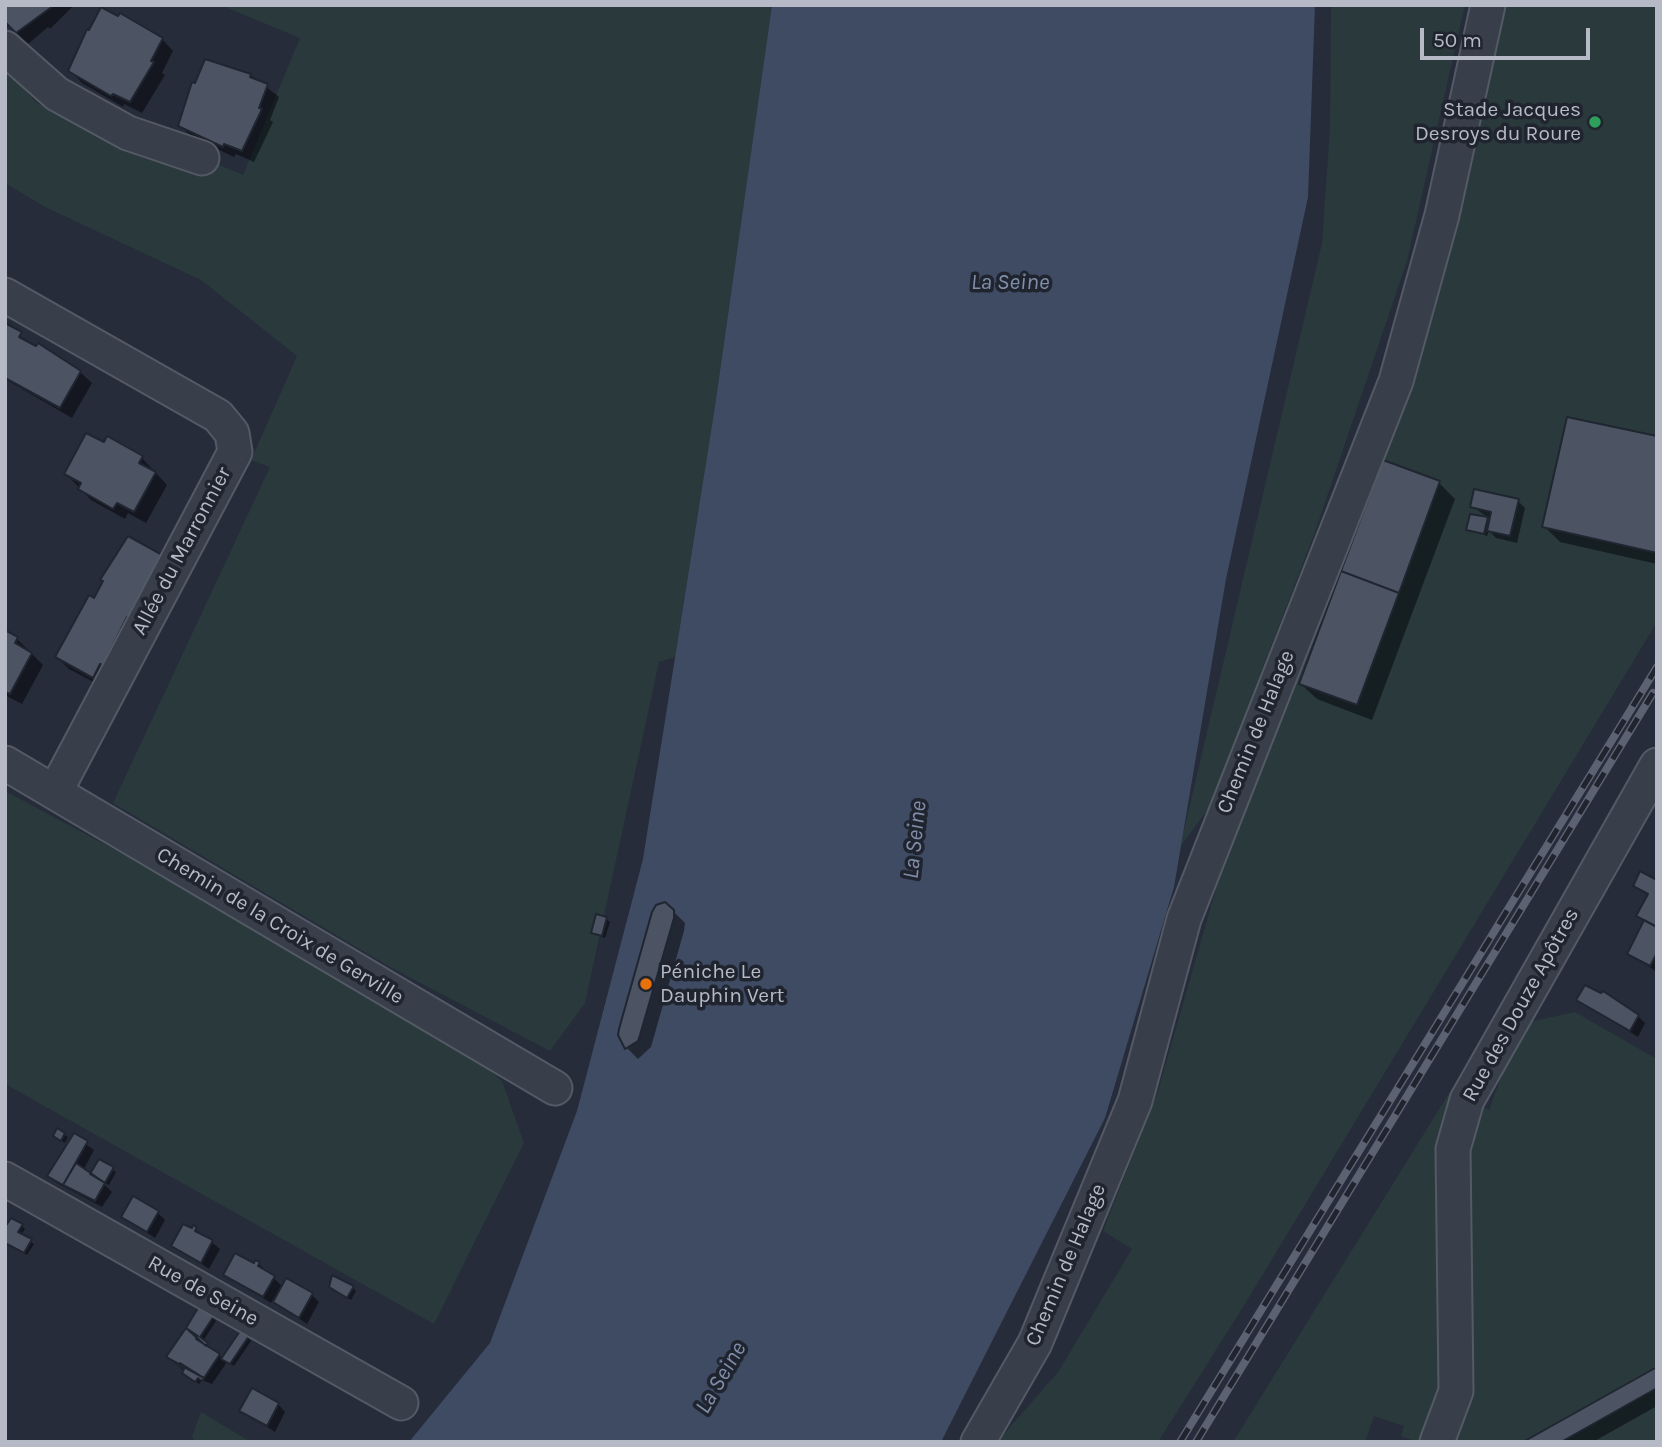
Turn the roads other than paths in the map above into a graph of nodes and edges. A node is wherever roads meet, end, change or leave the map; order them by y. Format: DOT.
graph roads {
  1 [pos="1488,5"];
  2 [pos="5,48"];
  3 [pos="202,158"];
  4 [pos="5,295"];
  5 [pos="5,763"];
  6 [pos="1657,765"];
  7 [pos="55,792"];
  8 [pos="555,1088"];
  9 [pos="5,1179"];
  10 [pos="401,1403"];
  11 [pos="978,1442"];
  12 [pos="1437,1442"];
  1 -- 11 [label="street, Chemin de Halage"];
  2 -- 3 [label="street"];
  4 -- 7 [label="street, Allée du Marronnier"];
  5 -- 7 [label="street, Chemin de la Croix de Gerville"];
  6 -- 12 [label="street, Rue des Douze Apôtres"];
  7 -- 8 [label="street, Chemin de la Croix de Gerville"];
  9 -- 10 [label="street, Rue de Seine"];
}
